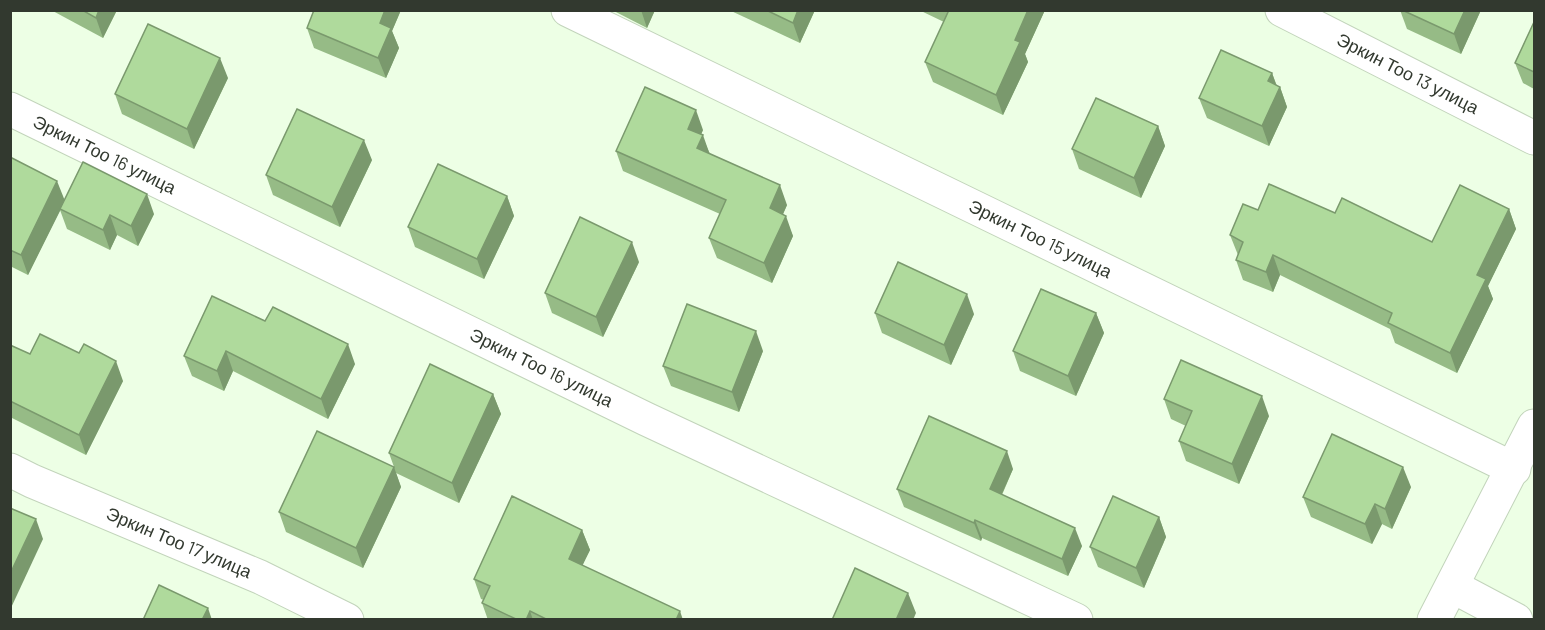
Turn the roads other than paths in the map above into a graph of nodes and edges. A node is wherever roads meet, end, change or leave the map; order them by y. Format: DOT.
graph roads {
  1 [pos="568,10"];
  2 [pos="1282,10"];
  3 [pos="10,110"];
  4 [pos="1534,138"];
  5 [pos="1534,426"];
  6 [pos="1514,469"];
  7 [pos="10,470"];
  8 [pos="1452,586"];
  9 [pos="347,620"];
  10 [pos="1076,620"];
  11 [pos="1434,620"];
  12 [pos="1516,620"];
  1 -- 6 [label="street, Эркин Тоо 15 улица"];
  2 -- 4 [label="street, Эркин Тоо 13 улица"];
  3 -- 10 [label="street, Эркин Тоо 16 улица"];
  5 -- 6 [label="street"];
  6 -- 8 [label="street"];
  7 -- 9 [label="street, Эркин Тоо 17 улица"];
  8 -- 11 [label="street"];
  8 -- 12 [label="street"];
}
